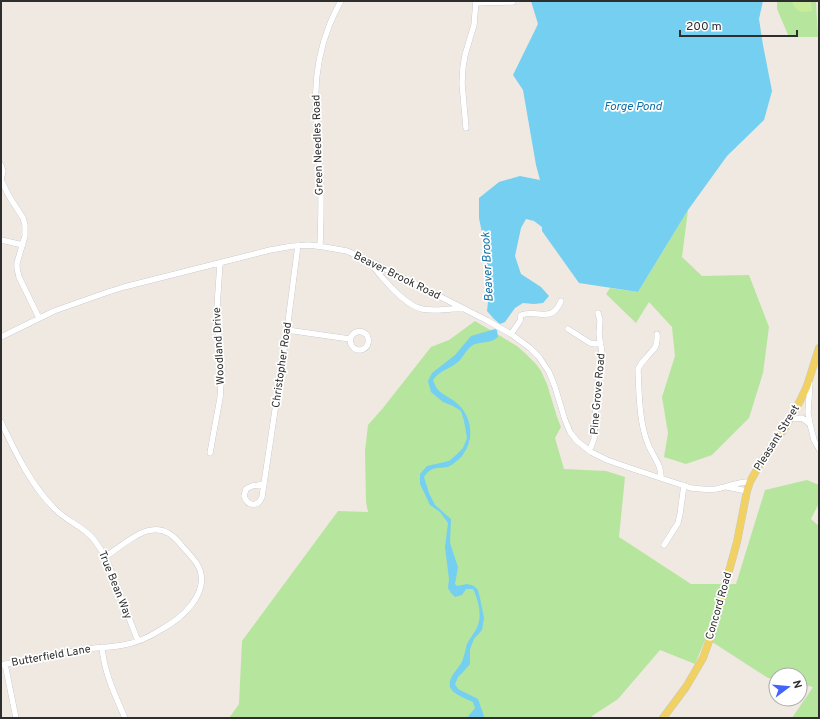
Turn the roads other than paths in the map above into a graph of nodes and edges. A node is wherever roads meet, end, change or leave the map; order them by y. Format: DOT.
graph roads {
  1 [pos="341,1"];
  2 [pos="476,2"];
  3 [pos="513,2"];
  4 [pos="466,128"];
  5 [pos="1,165"];
  6 [pos="1,180"];
  7 [pos="1,240"];
  8 [pos="23,245"];
  9 [pos="298,245"];
  10 [pos="320,246"];
  11 [pos="370,261"];
  12 [pos="220,263"];
  13 [pos="561,301"];
  14 [pos="464,310"];
  15 [pos="598,313"];
  16 [pos="39,318"];
  17 [pos="568,329"];
  18 [pos="287,330"];
  19 [pos="509,333"];
  20 [pos="657,334"];
  21 [pos="1,337"];
  22 [pos="350,339"];
  23 [pos="601,343"];
  24 [pos="819,348"];
  25 [pos="810,377"];
  26 [pos="790,420"];
  27 [pos="1,422"];
  28 [pos="810,424"];
  29 [pos="819,449"];
  30 [pos="588,450"];
  31 [pos="210,453"];
  32 [pos="661,478"];
  33 [pos="750,482"];
  34 [pos="264,484"];
  35 [pos="684,485"];
  36 [pos="725,487"];
  37 [pos="747,491"];
  38 [pos="664,545"];
  39 [pos="105,557"];
  40 [pos="138,641"];
  41 [pos="102,647"];
  42 [pos="3,665"];
  43 [pos="16,718"];
  44 [pos="125,718"];
  45 [pos="663,718"];
  1 -- 10 [label="street, Green Needles Road"];
  2 -- 3 [label="street"];
  2 -- 4 [label="street"];
  5 -- 6 [label="street"];
  6 -- 8 [label="street"];
  7 -- 8 [label="street"];
  8 -- 16 [label="street"];
  9 -- 10 [label="street, Beaver Brook Road"];
  9 -- 12 [label="street, Beaver Brook Road"];
  9 -- 18 [label="street, Christopher Road"];
  10 -- 11 [label="street, Beaver Brook Road"];
  11 -- 14 [label="street, Beaver Brook Road"];
  11 -- 14 [label="street"];
  12 -- 16 [label="street, Beaver Brook Road"];
  12 -- 31 [label="street, Woodland Drive"];
  13 -- 19 [label="street"];
  14 -- 19 [label="street, Beaver Brook Road"];
  15 -- 23 [label="street, Pine Grove Road"];
  16 -- 21 [label="street, Beaver Brook Road"];
  17 -- 23 [label="street"];
  18 -- 22 [label="street"];
  18 -- 34 [label="street, Christopher Road"];
  19 -- 30 [label="street, Beaver Brook Road"];
  20 -- 32 [label="street"];
  23 -- 30 [label="street, Pine Grove Road"];
  24 -- 25 [label="main road, Pleasant Street"];
  25 -- 26 [label="main road, Pleasant Street"];
  25 -- 28 [label="street"];
  26 -- 28 [label="street"];
  26 -- 33 [label="main road, Pleasant Street"];
  27 -- 39 [label="street, True Bean Way"];
  28 -- 29 [label="street"];
  30 -- 32 [label="street, Beaver Brook Road"];
  32 -- 35 [label="street, Beaver Brook Road"];
  33 -- 36 [label="street, Beaver Brook Road"];
  33 -- 37 [label="main road, Concord Road"];
  35 -- 36 [label="street, Beaver Brook Road"];
  35 -- 38 [label="street"];
  36 -- 37 [label="street, Beaver Brook Road"];
  37 -- 45 [label="main road, Concord Road"];
  39 -- 40 [label="street, True Bean Way"];
  39 -- 40 [label="street"];
  40 -- 41 [label="street, Butterfield Lane"];
  41 -- 42 [label="street, Butterfield Lane"];
  41 -- 44 [label="street"];
  42 -- 43 [label="street"];
}
